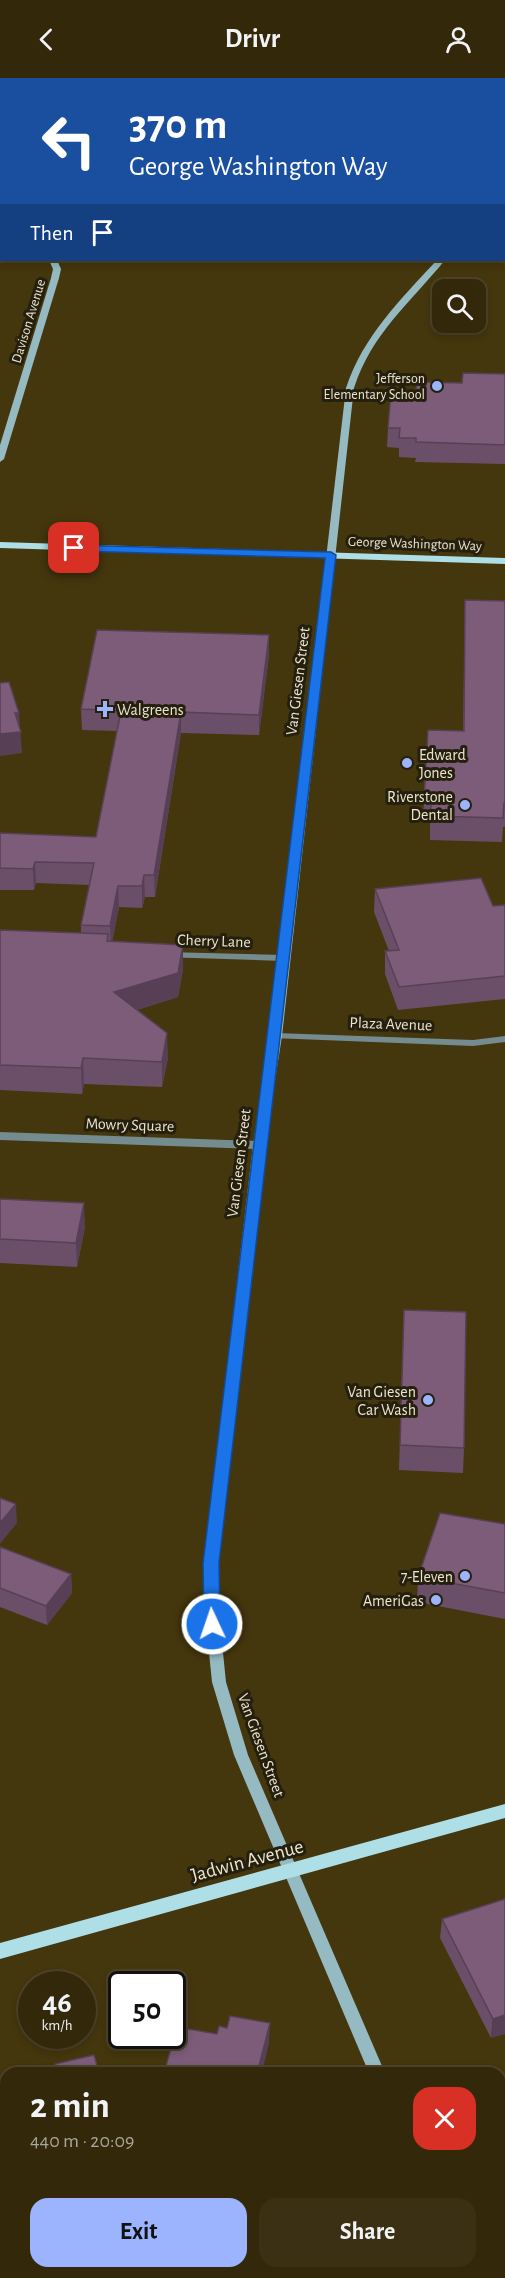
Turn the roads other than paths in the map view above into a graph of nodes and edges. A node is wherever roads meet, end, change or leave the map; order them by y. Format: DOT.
graph roads {
  1 [pos="53,261"];
  2 [pos="440,261"];
  3 [pos="0,459"];
  4 [pos="0,545"];
  5 [pos="331,555"];
  6 [pos="505,561"];
  7 [pos="149,954"];
  8 [pos="283,958"];
  9 [pos="276,1036"];
  10 [pos="505,1039"];
  11 [pos="0,1136"];
  12 [pos="259,1145"];
  13 [pos="505,1811"];
  14 [pos="290,1872"];
  15 [pos="0,1951"];
  16 [pos="373,2067"];
  1 -- 3 [label="main road, Davison Avenue"];
  2 -- 5 [label="main road, Van Giesen Street"];
  4 -- 5 [label="main road, George Washington Way"];
  5 -- 6 [label="main road, George Washington Way"];
  5 -- 8 [label="main road, Van Giesen Street"];
  7 -- 8 [label="street, Cherry Lane"];
  8 -- 9 [label="main road, Van Giesen Street"];
  9 -- 10 [label="street, Plaza Avenue"];
  9 -- 12 [label="main road, Van Giesen Street"];
  11 -- 12 [label="street, Mowry Square"];
  12 -- 14 [label="main road, Van Giesen Street"];
  13 -- 14 [label="main road, Jadwin Avenue"];
  14 -- 15 [label="main road, Jadwin Avenue"];
  14 -- 16 [label="main road, Van Giesen Street"];
}
